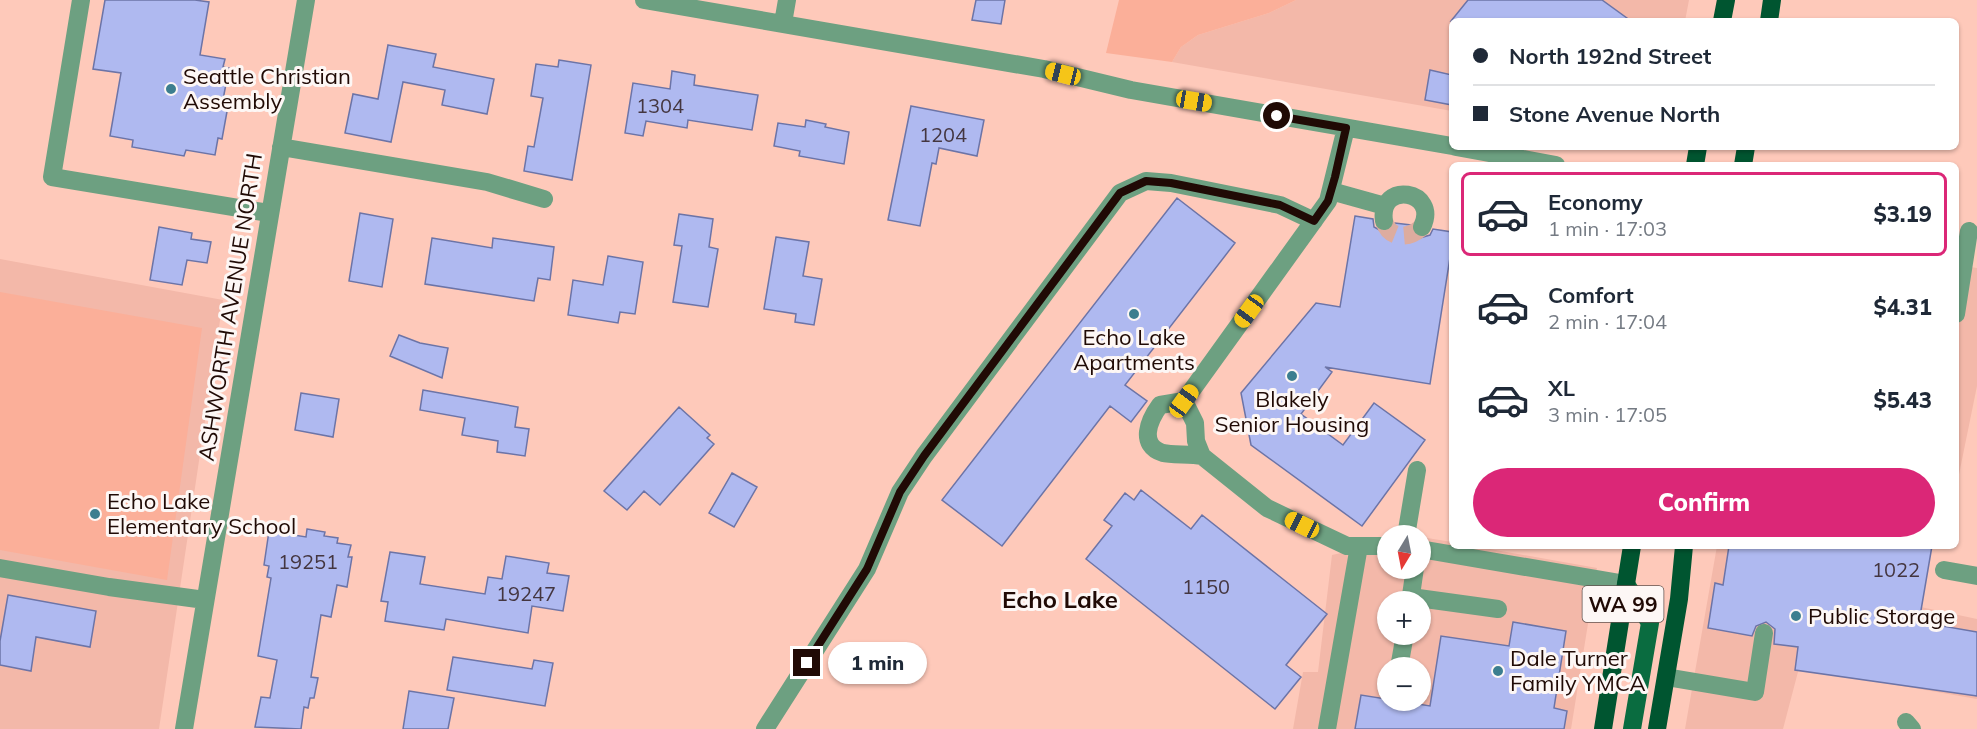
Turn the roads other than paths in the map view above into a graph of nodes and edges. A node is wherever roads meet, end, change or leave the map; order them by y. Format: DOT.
graph roads {
  1 [pos="81,0"];
  2 [pos="306,0"];
  3 [pos="644,0"];
  4 [pos="787,0"];
  5 [pos="1726,0"];
  6 [pos="1772,0"];
  7 [pos="1723,18"];
  8 [pos="1769,18"];
  9 [pos="783,24"];
  10 [pos="1346,128"];
  11 [pos="1449,146"];
  12 [pos="281,147"];
  13 [pos="1462,150"];
  14 [pos="1487,159"];
  15 [pos="1522,162"];
  16 [pos="1331,191"];
  17 [pos="544,199"];
  18 [pos="269,213"];
  19 [pos="1314,221"];
  20 [pos="1422,227"];
  21 [pos="1967,231"];
  22 [pos="1959,289"];
  23 [pos="1184,401"];
  24 [pos="1202,456"];
  25 [pos="1417,470"];
  26 [pos="1408,525"];
  27 [pos="1359,546"];
  28 [pos="1377,546"];
  29 [pos="1632,549"];
  30 [pos="1684,549"];
  31 [pos="1431,551"];
  32 [pos="0,568"];
  33 [pos="1944,570"];
  34 [pos="1977,576"];
  35 [pos="1626,584"];
  36 [pos="205,600"];
  37 [pos="1431,601"];
  38 [pos="1498,609"];
  39 [pos="1764,633"];
  40 [pos="1666,677"];
  41 [pos="184,729"];
  42 [pos="765,729"];
  43 [pos="1327,729"];
  44 [pos="1603,729"];
  45 [pos="1632,729"];
  46 [pos="1657,729"];
  1 -- 18 [label="street"];
  2 -- 12 [label="street, ASHWORTH AVENUE NORTH"];
  3 -- 9 [label="street"];
  4 -- 9 [label="street"];
  5 -- 7 [label="highway"];
  6 -- 8 [label="highway"];
  9 -- 10 [label="street"];
  10 -- 11 [label="street"];
  10 -- 16 [label="street"];
  12 -- 17 [label="street"];
  12 -- 18 [label="street, ASHWORTH AVENUE NORTH"];
  13 -- 14 [label="street"];
  14 -- 15 [label="street"];
  16 -- 19 [label="street"];
  16 -- 20 [label="street"];
  18 -- 36 [label="street, ASHWORTH AVENUE NORTH"];
  19 -- 23 [label="street"];
  19 -- 42 [label="street"];
  21 -- 22 [label="street"];
  23 -- 24 [label="street"];
  23 -- 24 [label="street"];
  24 -- 27 [label="street"];
  25 -- 26 [label="street"];
  27 -- 28 [label="street"];
  27 -- 43 [label="street"];
  29 -- 35 [label="highway, WA 99"];
  30 -- 40 [label="highway, WA 99"];
  31 -- 35 [label="street"];
  32 -- 36 [label="street"];
  33 -- 34 [label="street"];
  35 -- 44 [label="highway, WA 99"];
  35 -- 45 [label="main road"];
  36 -- 41 [label="street, ASHWORTH AVENUE NORTH"];
  37 -- 38 [label="street"];
  39 -- 40 [label="street"];
  40 -- 46 [label="highway, WA 99"];
}
